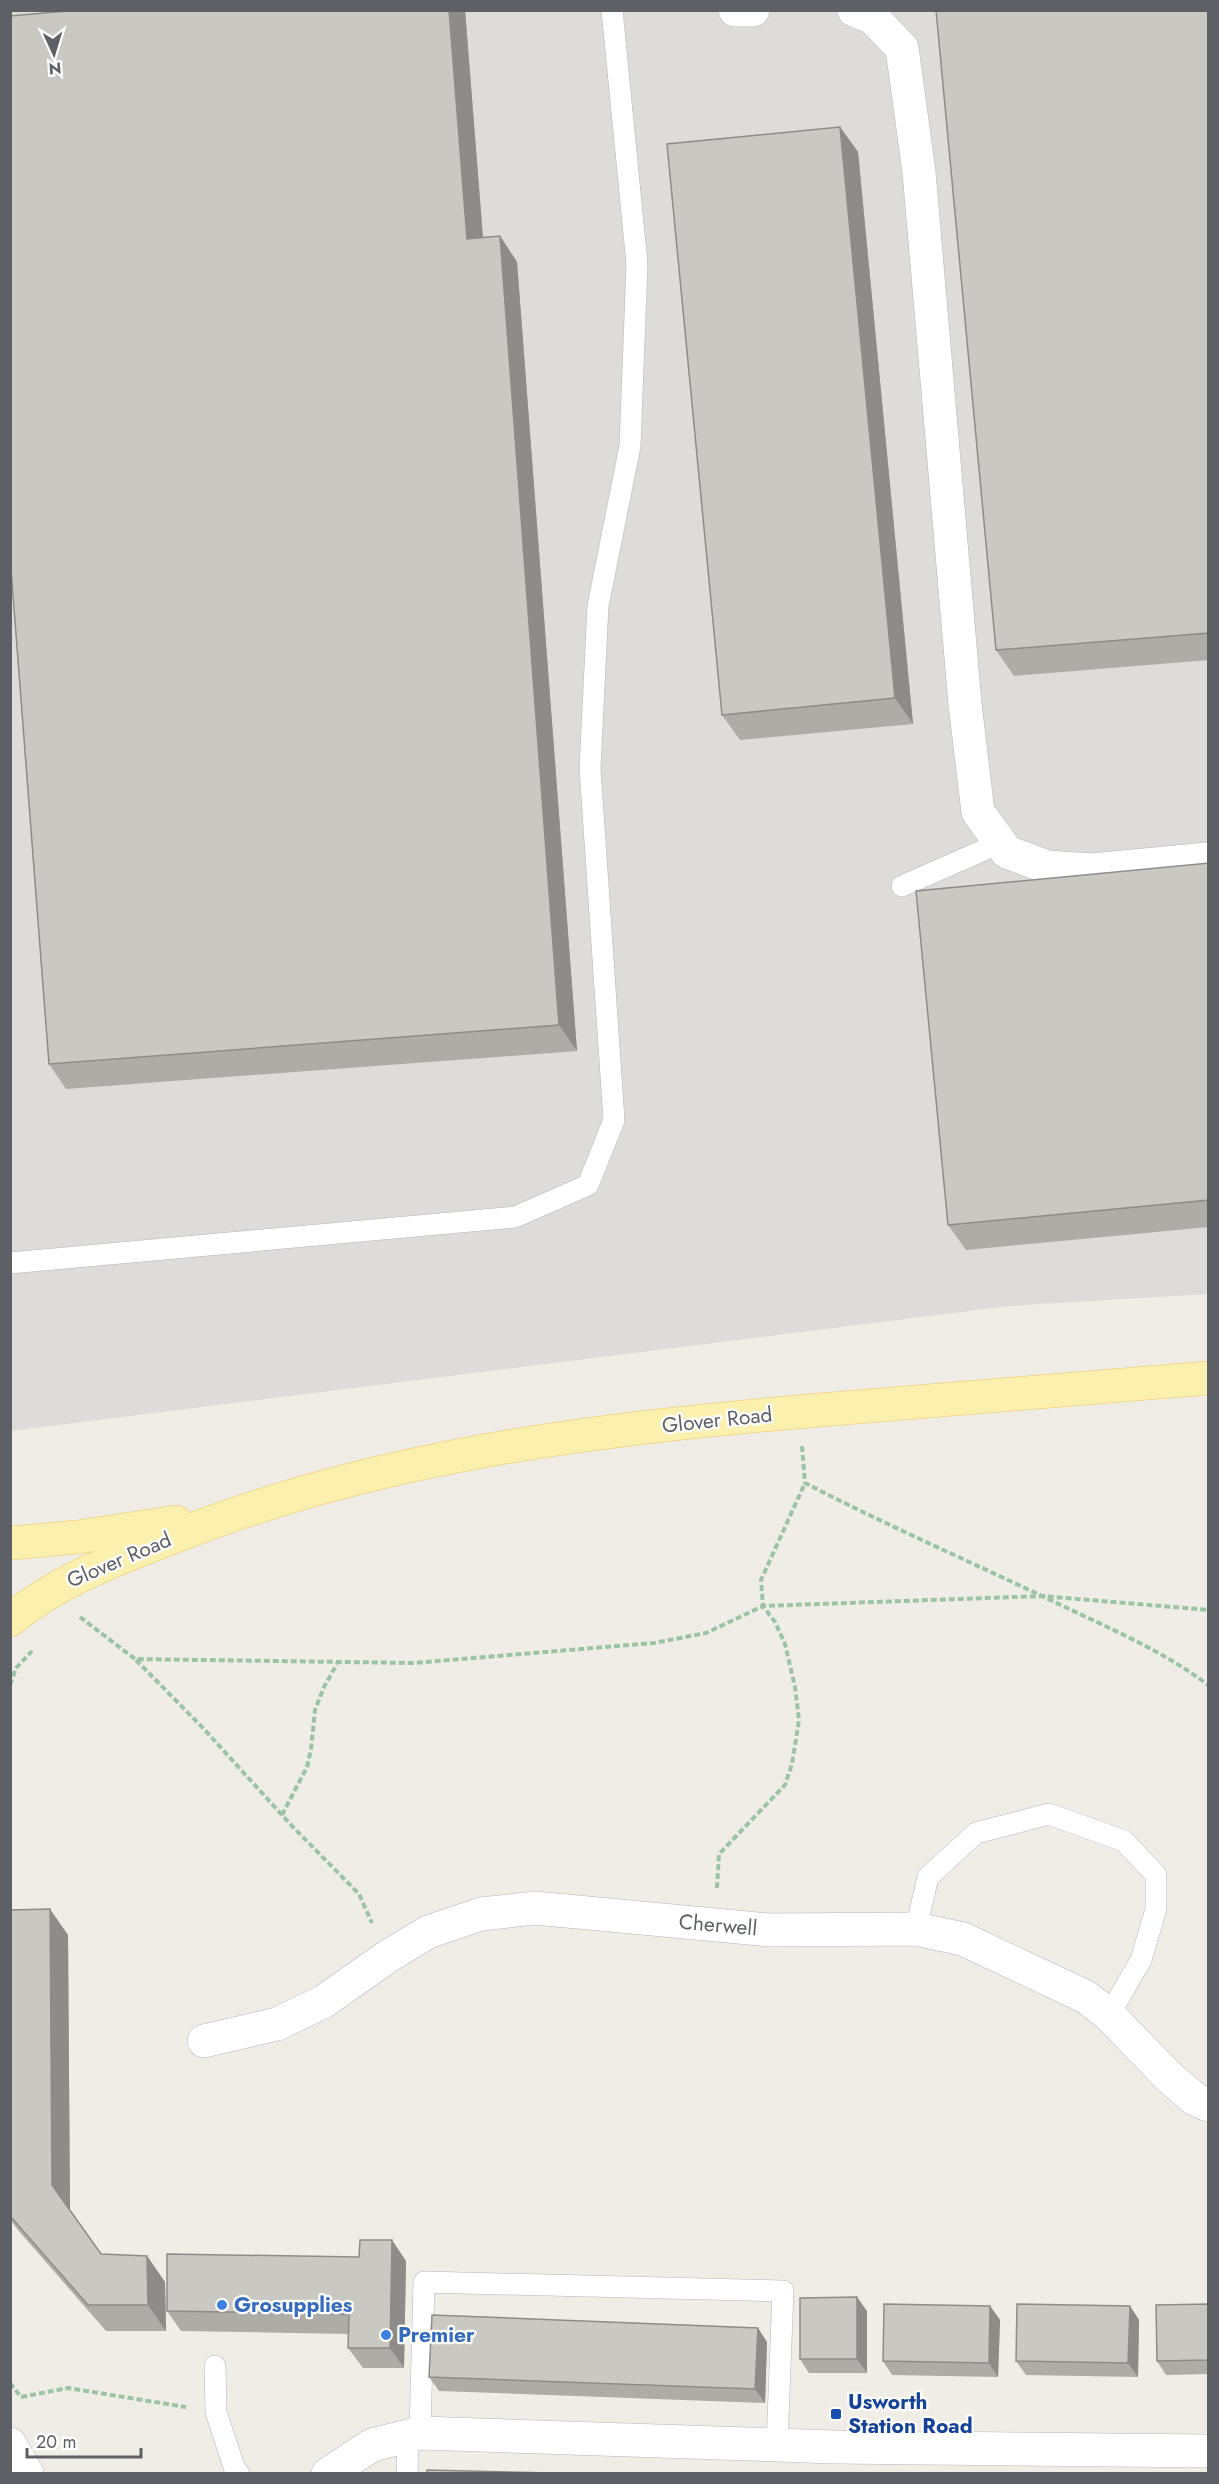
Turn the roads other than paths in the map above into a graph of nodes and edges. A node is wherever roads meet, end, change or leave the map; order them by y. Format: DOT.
graph roads {
  1 [pos="612,10"];
  2 [pos="735,10"];
  3 [pos="753,10"];
  4 [pos="854,10"];
  5 [pos="1000,843"];
  6 [pos="1209,860"];
  7 [pos="902,886"];
  8 [pos="10,1263"];
  9 [pos="1209,1378"];
  10 [pos="234,1513"];
  11 [pos="10,1544"];
  12 [pos="10,1620"];
  13 [pos="916,1929"];
  14 [pos="1109,2015"];
  15 [pos="204,2041"];
  16 [pos="1209,2105"];
  17 [pos="215,2366"];
  18 [pos="414,2434"];
  19 [pos="10,2444"];
  20 [pos="777,2445"];
  21 [pos="1209,2451"];
  22 [pos="27,2474"];
  23 [pos="239,2474"];
  24 [pos="327,2474"];
  25 [pos="408,2474"];
  1 -- 8 [label="lane"];
  2 -- 3 [label="street"];
  4 -- 5 [label="street"];
  5 -- 6 [label="street"];
  5 -- 7 [label="lane"];
  9 -- 10 [label="main road, Glover Road"];
  10 -- 11 [label="main road, Glover Road"];
  10 -- 12 [label="main road, Glover Road"];
  13 -- 14 [label="street, Cherwell"];
  13 -- 14 [label="lane"];
  13 -- 15 [label="street, Cherwell"];
  14 -- 16 [label="street, Cherwell"];
  17 -- 23 [label="lane"];
  18 -- 20 [label="street"];
  18 -- 20 [label="lane"];
  18 -- 24 [label="street"];
  18 -- 25 [label="lane"];
  19 -- 22 [label="street"];
  20 -- 21 [label="street"];
}
